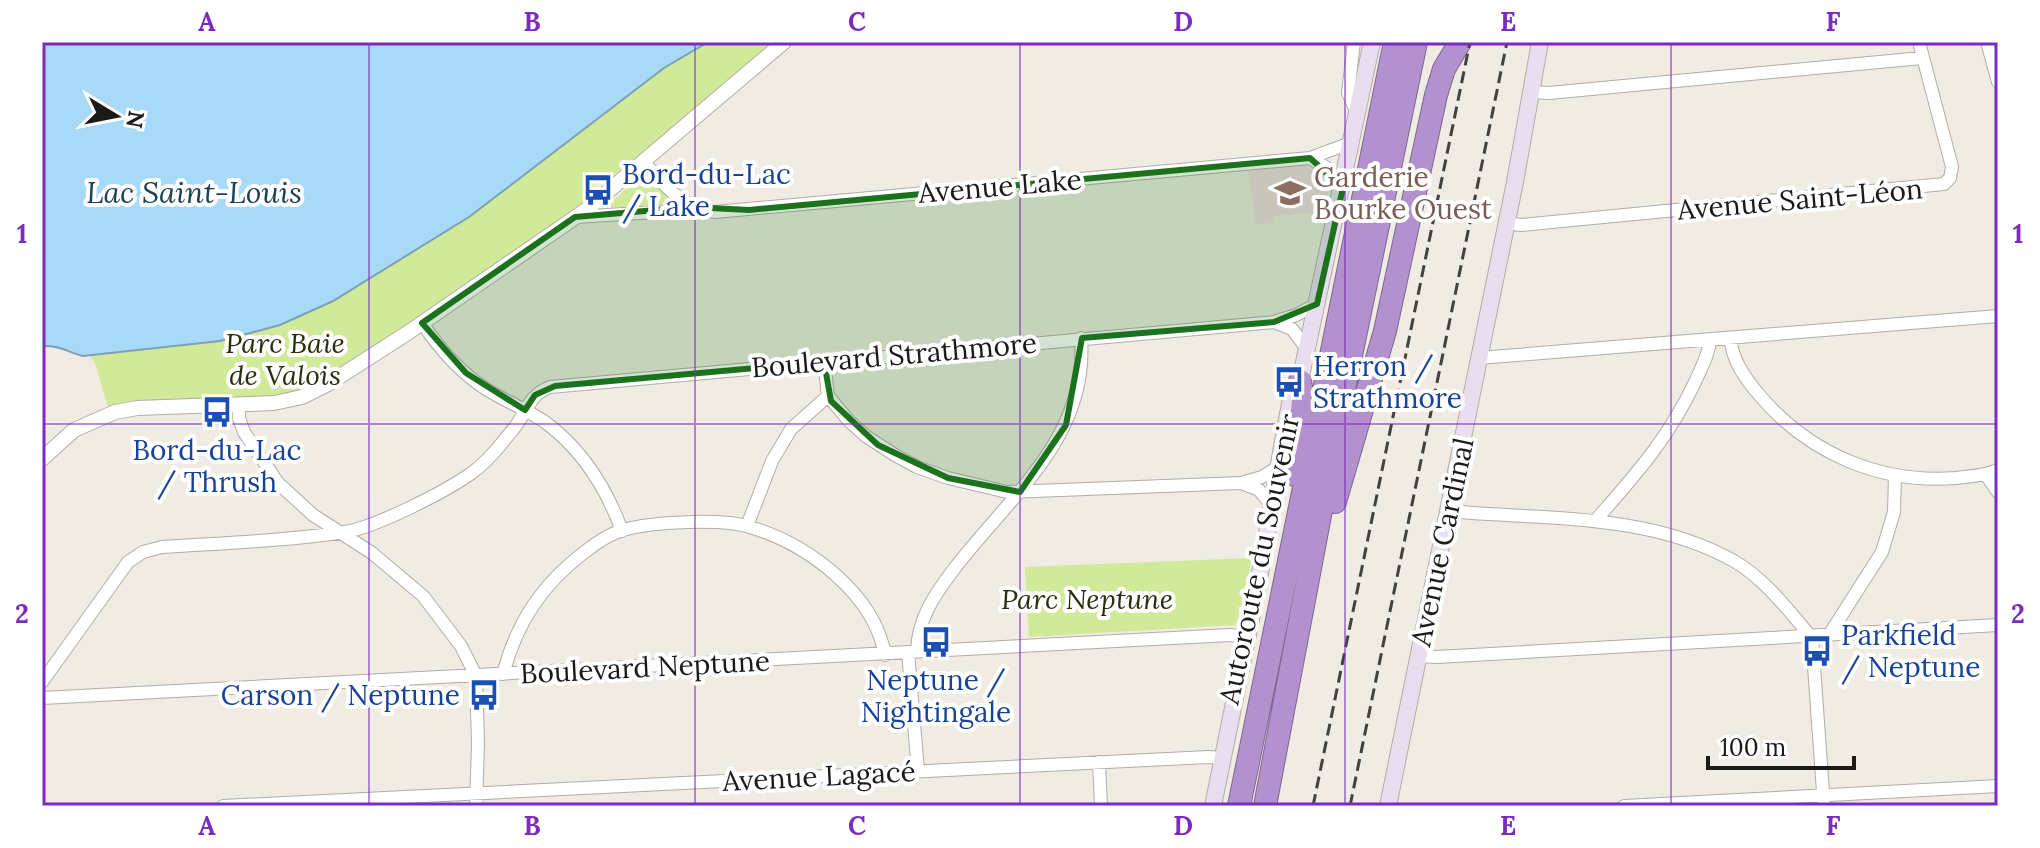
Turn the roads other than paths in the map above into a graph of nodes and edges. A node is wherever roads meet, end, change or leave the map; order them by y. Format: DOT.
graph roads {
  1 [pos="784,42"];
  2 [pos="1354,42"];
  3 [pos="1372,42"];
  4 [pos="1395,42"];
  5 [pos="1416,42"];
  6 [pos="1460,42"];
  7 [pos="1540,42"];
  8 [pos="1919,42"];
  9 [pos="1987,42"];
  10 [pos="1922,58"];
  11 [pos="1998,82"];
  12 [pos="1530,92"];
  13 [pos="1358,115"];
  14 [pos="1353,142"];
  15 [pos="1310,158"];
  16 [pos="643,161"];
  17 [pos="1343,188"];
  18 [pos="691,207"];
  19 [pos="575,217"];
  20 [pos="1507,223"];
  21 [pos="1317,304"];
  22 [pos="1998,316"];
  23 [pos="1274,322"];
  24 [pos="422,323"];
  25 [pos="1081,338"];
  26 [pos="1731,339"];
  27 [pos="1710,340"];
  28 [pos="1307,349"];
  29 [pos="1479,358"];
  30 [pos="824,361"];
  31 [pos="1300,381"];
  32 [pos="828,396"];
  33 [pos="239,405"];
  34 [pos="525,410"];
  35 [pos="45,452"];
  36 [pos="1278,467"];
  37 [pos="1992,473"];
  38 [pos="1895,476"];
  39 [pos="1241,483"];
  40 [pos="1020,492"];
  41 [pos="1998,492"];
  42 [pos="1272,506"];
  43 [pos="1447,511"];
  44 [pos="1596,520"];
  45 [pos="747,526"];
  46 [pos="622,531"];
  47 [pos="341,532"];
  48 [pos="1290,554"];
  49 [pos="1307,592"];
  50 [pos="1998,625"];
  51 [pos="1829,635"];
  52 [pos="1247,637"];
  53 [pos="1812,638"];
  54 [pos="913,651"];
  55 [pos="885,655"];
  56 [pos="1418,656"];
  57 [pos="503,674"];
  58 [pos="476,676"];
  59 [pos="42,682"];
  60 [pos="42,698"];
  61 [pos="1222,758"];
  62 [pos="1099,762"];
  63 [pos="918,771"];
  64 [pos="1998,786"];
  65 [pos="476,800"];
  66 [pos="1823,801"];
  67 [pos="223,806"];
  68 [pos="1101,806"];
  69 [pos="1213,806"];
  70 [pos="1239,806"];
  71 [pos="1265,806"];
  72 [pos="1388,806"];
  73 [pos="1624,806"];
  1 -- 16 [label="street"];
  2 -- 13 [label="street"];
  3 -- 13 [label="main road"];
  4 -- 48 [label="highway, Autoroute du Souvenir"];
  5 -- 49 [label="highway, Autoroute du Souvenir"];
  6 -- 49 [label="highway"];
  7 -- 12 [label="main road, Avenue Cardinal"];
  8 -- 10 [label="street, Avenue Saint-Léon"];
  9 -- 11 [label="street"];
  10 -- 12 [label="street"];
  10 -- 20 [label="street, Avenue Saint-Léon"];
  12 -- 20 [label="main road, Avenue Cardinal"];
  13 -- 14 [label="main road"];
  14 -- 15 [label="street, Avenue Lake"];
  14 -- 17 [label="main road"];
  15 -- 17 [label="street"];
  15 -- 18 [label="street, Avenue Lake"];
  16 -- 18 [label="street"];
  16 -- 19 [label="street"];
  17 -- 21 [label="main road"];
  18 -- 19 [label="street, Avenue Lake"];
  19 -- 24 [label="street"];
  20 -- 29 [label="main road, Avenue Cardinal"];
  21 -- 23 [label="street, Boulevard Strathmore"];
  21 -- 28 [label="main road"];
  22 -- 26 [label="street"];
  23 -- 25 [label="street, Boulevard Strathmore"];
  23 -- 28 [label="street"];
  24 -- 33 [label="street"];
  24 -- 34 [label="street"];
  25 -- 30 [label="street, Boulevard Strathmore"];
  25 -- 40 [label="street"];
  26 -- 27 [label="street"];
  26 -- 38 [label="street"];
  27 -- 29 [label="street"];
  27 -- 44 [label="street"];
  28 -- 31 [label="main road"];
  29 -- 43 [label="main road, Avenue Cardinal"];
  30 -- 32 [label="street"];
  30 -- 34 [label="street, Boulevard Strathmore"];
  31 -- 36 [label="main road"];
  31 -- 48 [label="highway"];
  32 -- 40 [label="street"];
  32 -- 45 [label="street"];
  33 -- 35 [label="street"];
  33 -- 47 [label="street"];
  34 -- 46 [label="street"];
  34 -- 47 [label="street, Boulevard Strathmore"];
  36 -- 39 [label="street"];
  36 -- 42 [label="main road"];
  37 -- 38 [label="street"];
  37 -- 41 [label="street"];
  38 -- 51 [label="street"];
  39 -- 40 [label="street"];
  39 -- 42 [label="street"];
  40 -- 54 [label="street"];
  42 -- 52 [label="main road"];
  43 -- 44 [label="street"];
  43 -- 56 [label="main road, Avenue Cardinal"];
  44 -- 53 [label="street"];
  45 -- 46 [label="street"];
  45 -- 55 [label="street"];
  46 -- 57 [label="street"];
  47 -- 58 [label="street"];
  47 -- 59 [label="street, Boulevard Strathmore"];
  48 -- 70 [label="highway, Autoroute du Souvenir"];
  49 -- 71 [label="highway, Autoroute du Souvenir"];
  50 -- 51 [label="street"];
  51 -- 53 [label="street"];
  52 -- 54 [label="street, Boulevard Neptune"];
  52 -- 61 [label="main road"];
  53 -- 56 [label="street"];
  53 -- 66 [label="street"];
  54 -- 55 [label="street, Boulevard Neptune"];
  54 -- 63 [label="street"];
  55 -- 57 [label="street, Boulevard Neptune"];
  56 -- 72 [label="main road, Avenue Cardinal"];
  57 -- 58 [label="street, Boulevard Neptune"];
  58 -- 60 [label="street, Boulevard Neptune"];
  58 -- 65 [label="street"];
  61 -- 62 [label="street, Avenue Lagacé"];
  61 -- 69 [label="main road"];
  62 -- 63 [label="street, Avenue Lagacé"];
  62 -- 68 [label="street"];
  63 -- 65 [label="street, Avenue Lagacé"];
  64 -- 66 [label="street"];
  65 -- 67 [label="street, Avenue Lagacé"];
  66 -- 73 [label="street"];
}
